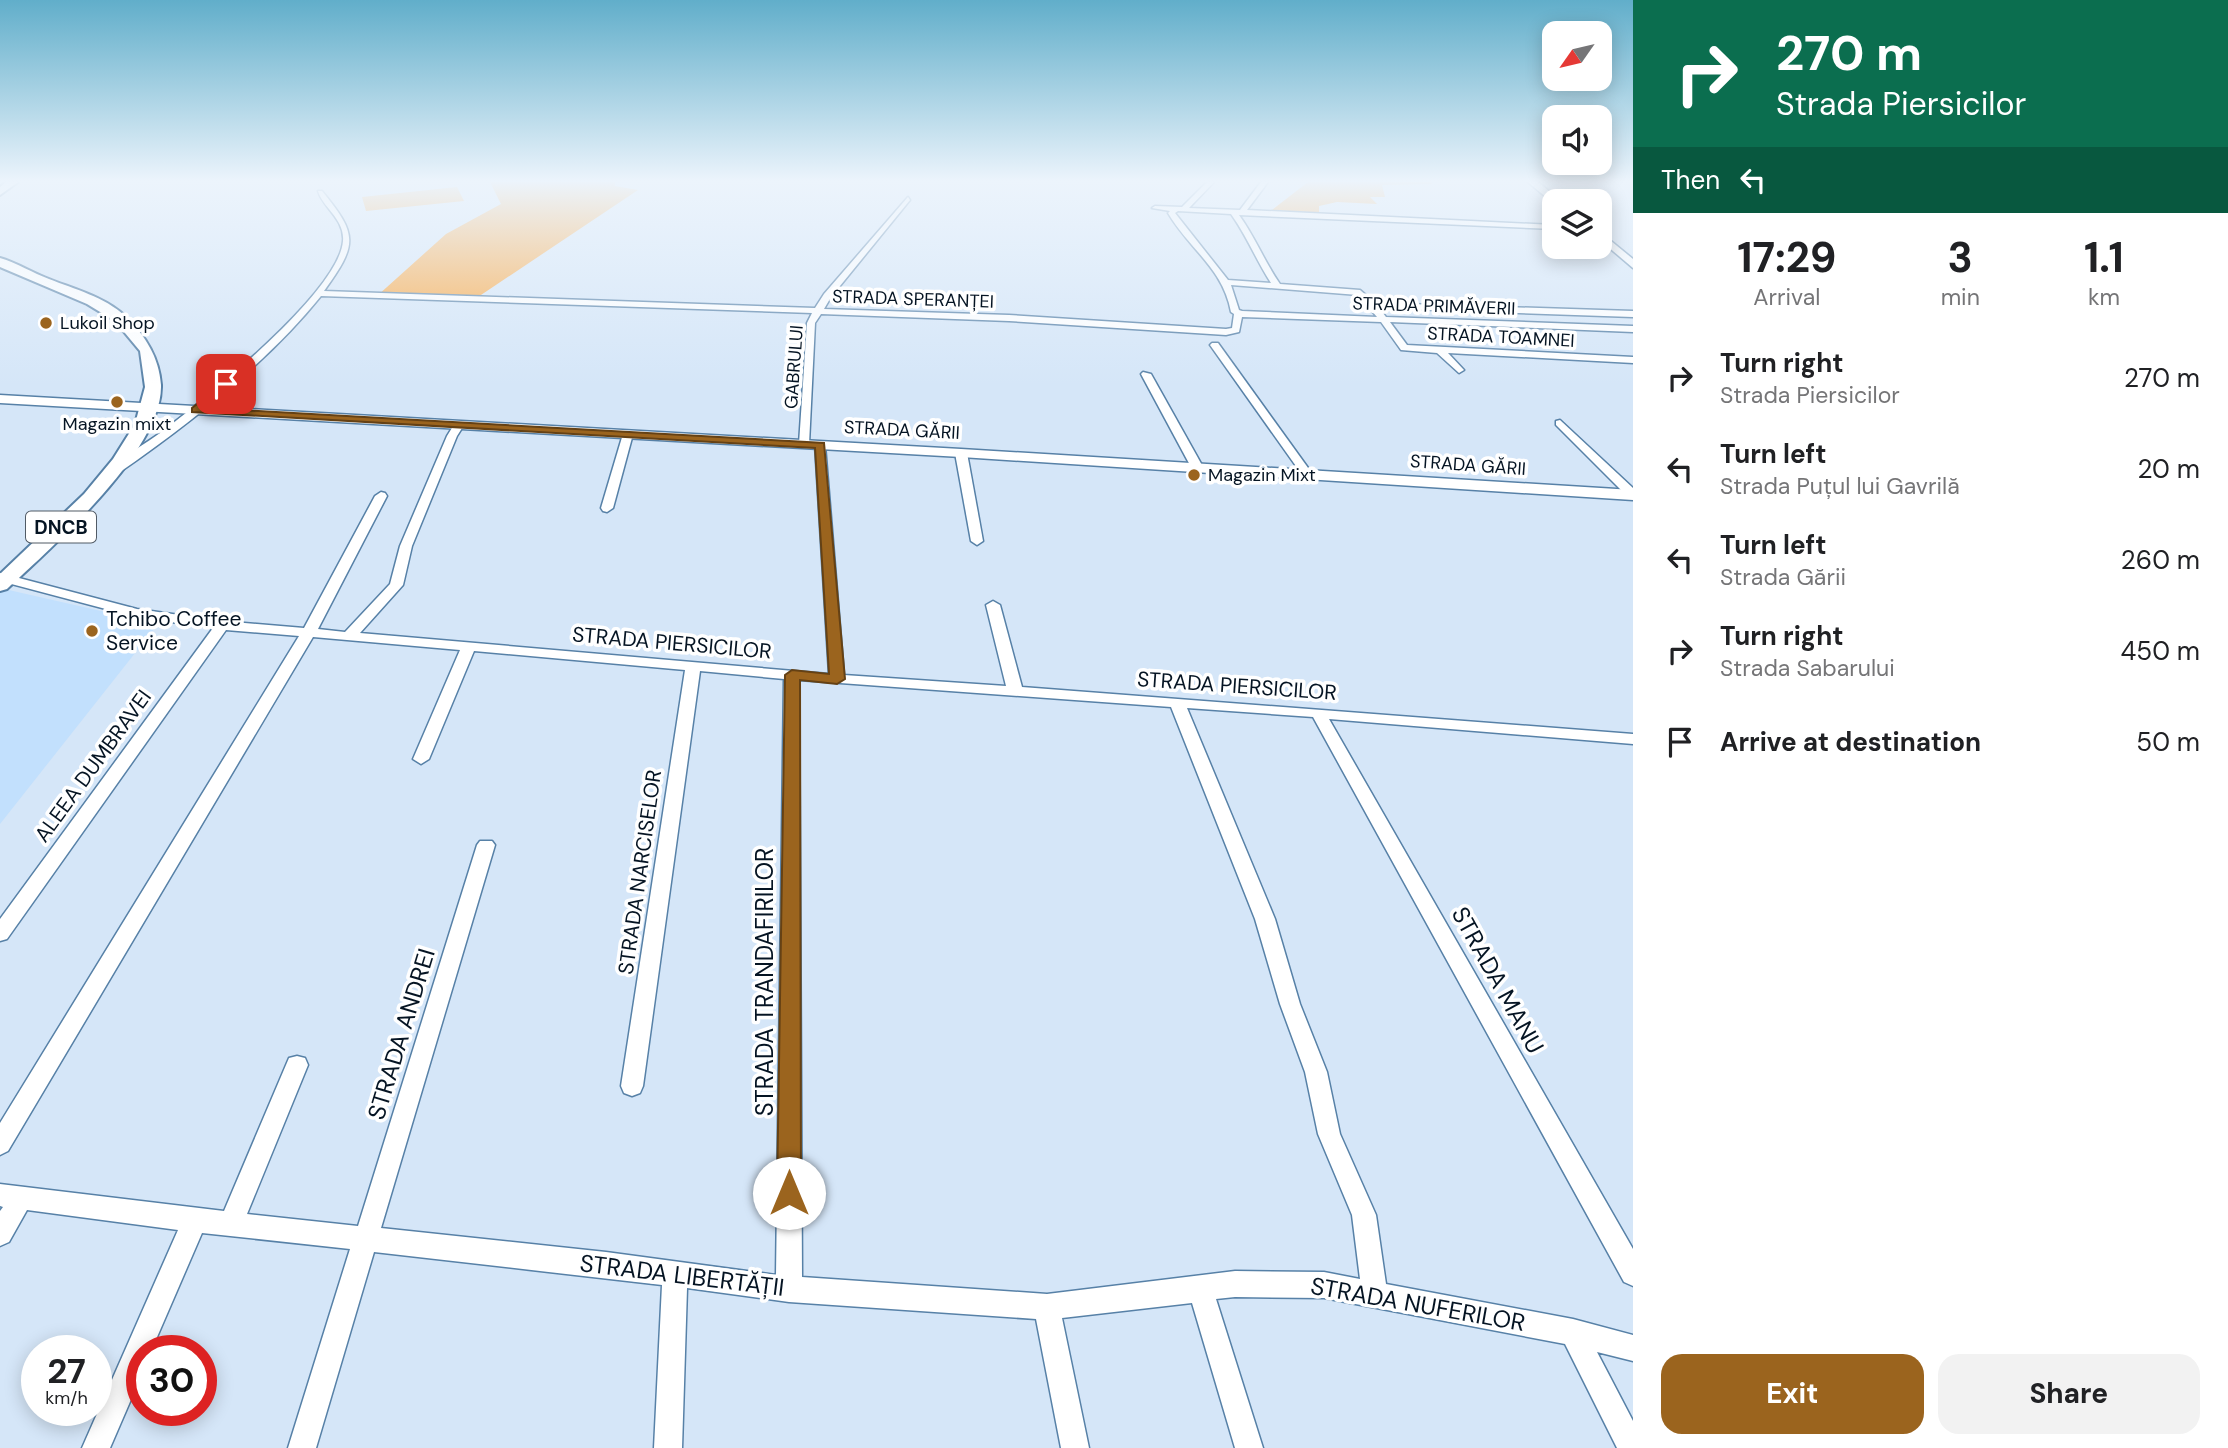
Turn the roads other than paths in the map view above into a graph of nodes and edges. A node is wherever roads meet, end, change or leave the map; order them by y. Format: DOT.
graph roads {
  1 [pos="345,250"];
  2 [pos="866,250"];
  3 [pos="1200,250"];
  4 [pos="1256,250"];
  5 [pos="1616,250"];
  6 [pos="0,262"];
  7 [pos="1633,265"];
  8 [pos="1228,282"];
  9 [pos="1277,286"];
  10 [pos="318,293"];
  11 [pos="1373,306"];
  12 [pos="816,311"];
  13 [pos="1238,313"];
  14 [pos="1633,314"];
  15 [pos="1383,320"];
  16 [pos="1633,329"];
  17 [pos="1215,345"];
  18 [pos="1440,350"];
  19 [pos="1633,359"];
  20 [pos="1459,370"];
  21 [pos="1146,374"];
  22 [pos="0,399"];
  23 [pos="149,407"];
  24 [pos="195,410"];
  25 [pos="1560,423"];
  26 [pos="459,425"];
  27 [pos="628,434"];
  28 [pos="812,445"];
  29 [pos="961,453"];
  30 [pos="1196,467"];
  31 [pos="113,472"];
  32 [pos="1307,474"];
  33 [pos="1633,495"];
  34 [pos="381,496"];
  35 [pos="607,508"];
  36 [pos="977,541"];
  37 [pos="2,580"];
  38 [pos="993,605"];
  39 [pos="222,625"];
  40 [pos="309,632"];
  41 [pos="350,635"];
  42 [pos="469,646"];
  43 [pos="693,666"];
  44 [pos="792,675"];
  45 [pos="837,679"];
  46 [pos="1015,691"];
  47 [pos="1177,703"];
  48 [pos="1318,713"];
  49 [pos="1633,739"];
  50 [pos="421,759"];
  51 [pos="486,845"];
  52 [pos="0,934"];
  53 [pos="297,1065"];
  54 [pos="632,1086"];
  55 [pos="0,1144"];
  56 [pos="10,1197"];
  57 [pos="195,1220"];
  58 [pos="232,1222"];
  59 [pos="0,1234"];
  60 [pos="366,1238"];
  61 [pos="1633,1273"];
  62 [pos="675,1274"];
  63 [pos="1200,1288"];
  64 [pos="789,1289"];
  65 [pos="1374,1292"];
  66 [pos="1047,1307"];
  67 [pos="1573,1332"];
  68 [pos="1633,1348"];
  69 [pos="96,1448"];
  70 [pos="302,1448"];
  71 [pos="668,1448"];
  72 [pos="1074,1448"];
  73 [pos="1249,1448"];
  74 [pos="1632,1448"];
  1 -- 10 [label="street"];
  2 -- 12 [label="street, GABRULUI"];
  3 -- 8 [label="street"];
  4 -- 9 [label="street"];
  5 -- 7 [label="main road"];
  6 -- 23 [label="main road, DNCB"];
  8 -- 9 [label="street, STRADA TOAMNEI"];
  8 -- 13 [label="street"];
  9 -- 11 [label="street, STRADA TOAMNEI"];
  10 -- 12 [label="street, STRADA SPERANȚEI"];
  10 -- 24 [label="street"];
  11 -- 14 [label="street"];
  11 -- 15 [label="street, STRADA TOAMNEI"];
  12 -- 13 [label="street, STRADA SPERANȚEI"];
  12 -- 28 [label="street, GABRULUI"];
  13 -- 15 [label="street, STRADA PRIMĂVERII"];
  15 -- 16 [label="street, STRADA PRIMĂVERII"];
  15 -- 18 [label="street, STRADA TOAMNEI"];
  17 -- 32 [label="street"];
  18 -- 19 [label="street, STRADA TOAMNEI"];
  18 -- 20 [label="street"];
  21 -- 30 [label="street"];
  22 -- 23 [label="main road, STRADA GĂRII"];
  23 -- 24 [label="main road, STRADA GĂRII"];
  23 -- 31 [label="main road, DNCB"];
  24 -- 26 [label="main road, STRADA GĂRII"];
  24 -- 31 [label="street"];
  25 -- 33 [label="street"];
  26 -- 27 [label="main road, STRADA GĂRII"];
  26 -- 41 [label="street"];
  27 -- 28 [label="main road, STRADA GĂRII"];
  27 -- 35 [label="street"];
  28 -- 29 [label="main road, STRADA GĂRII"];
  28 -- 45 [label="street, GABRULUI"];
  29 -- 30 [label="main road, STRADA GĂRII"];
  29 -- 36 [label="street"];
  30 -- 32 [label="main road, STRADA GĂRII"];
  31 -- 37 [label="main road, DNCB"];
  32 -- 33 [label="main road, STRADA GĂRII"];
  34 -- 40 [label="street"];
  37 -- 39 [label="street, STRADA PIERSICILOR"];
  38 -- 46 [label="street"];
  39 -- 40 [label="street, STRADA PIERSICILOR"];
  39 -- 52 [label="street, ALEEA DUMBRAVEI"];
  40 -- 41 [label="street, STRADA PIERSICILOR"];
  40 -- 55 [label="street"];
  41 -- 42 [label="street, STRADA PIERSICILOR"];
  42 -- 43 [label="street, STRADA PIERSICILOR"];
  42 -- 50 [label="street"];
  43 -- 44 [label="street, STRADA PIERSICILOR"];
  43 -- 54 [label="street, STRADA NARCISELOR"];
  44 -- 45 [label="street, STRADA PIERSICILOR"];
  44 -- 64 [label="street, STRADA TRANDAFIRILOR"];
  45 -- 46 [label="street, STRADA PIERSICILOR"];
  46 -- 47 [label="street, STRADA PIERSICILOR"];
  47 -- 48 [label="street, STRADA PIERSICILOR"];
  47 -- 65 [label="street"];
  48 -- 49 [label="street, STRADA PIERSICILOR"];
  48 -- 61 [label="street, STRADA MANU"];
  51 -- 60 [label="street, STRADA ANDREI"];
  53 -- 58 [label="street"];
  56 -- 57 [label="street, STRADA LIBERTĂȚII"];
  56 -- 59 [label="street"];
  57 -- 58 [label="street, STRADA LIBERTĂȚII"];
  57 -- 69 [label="street"];
  58 -- 60 [label="street, STRADA LIBERTĂȚII"];
  60 -- 62 [label="street, STRADA LIBERTĂȚII"];
  60 -- 70 [label="street, STRADA ANDREI"];
  62 -- 64 [label="street, STRADA LIBERTĂȚII"];
  62 -- 71 [label="street"];
  63 -- 65 [label="street, STRADA NUFERILOR"];
  63 -- 66 [label="street, STRADA LIBERTĂȚII"];
  63 -- 73 [label="street"];
  64 -- 66 [label="street, STRADA LIBERTĂȚII"];
  65 -- 67 [label="street, STRADA NUFERILOR"];
  66 -- 72 [label="street"];
  67 -- 68 [label="street, STRADA NUFERILOR"];
  67 -- 74 [label="street"];
}
